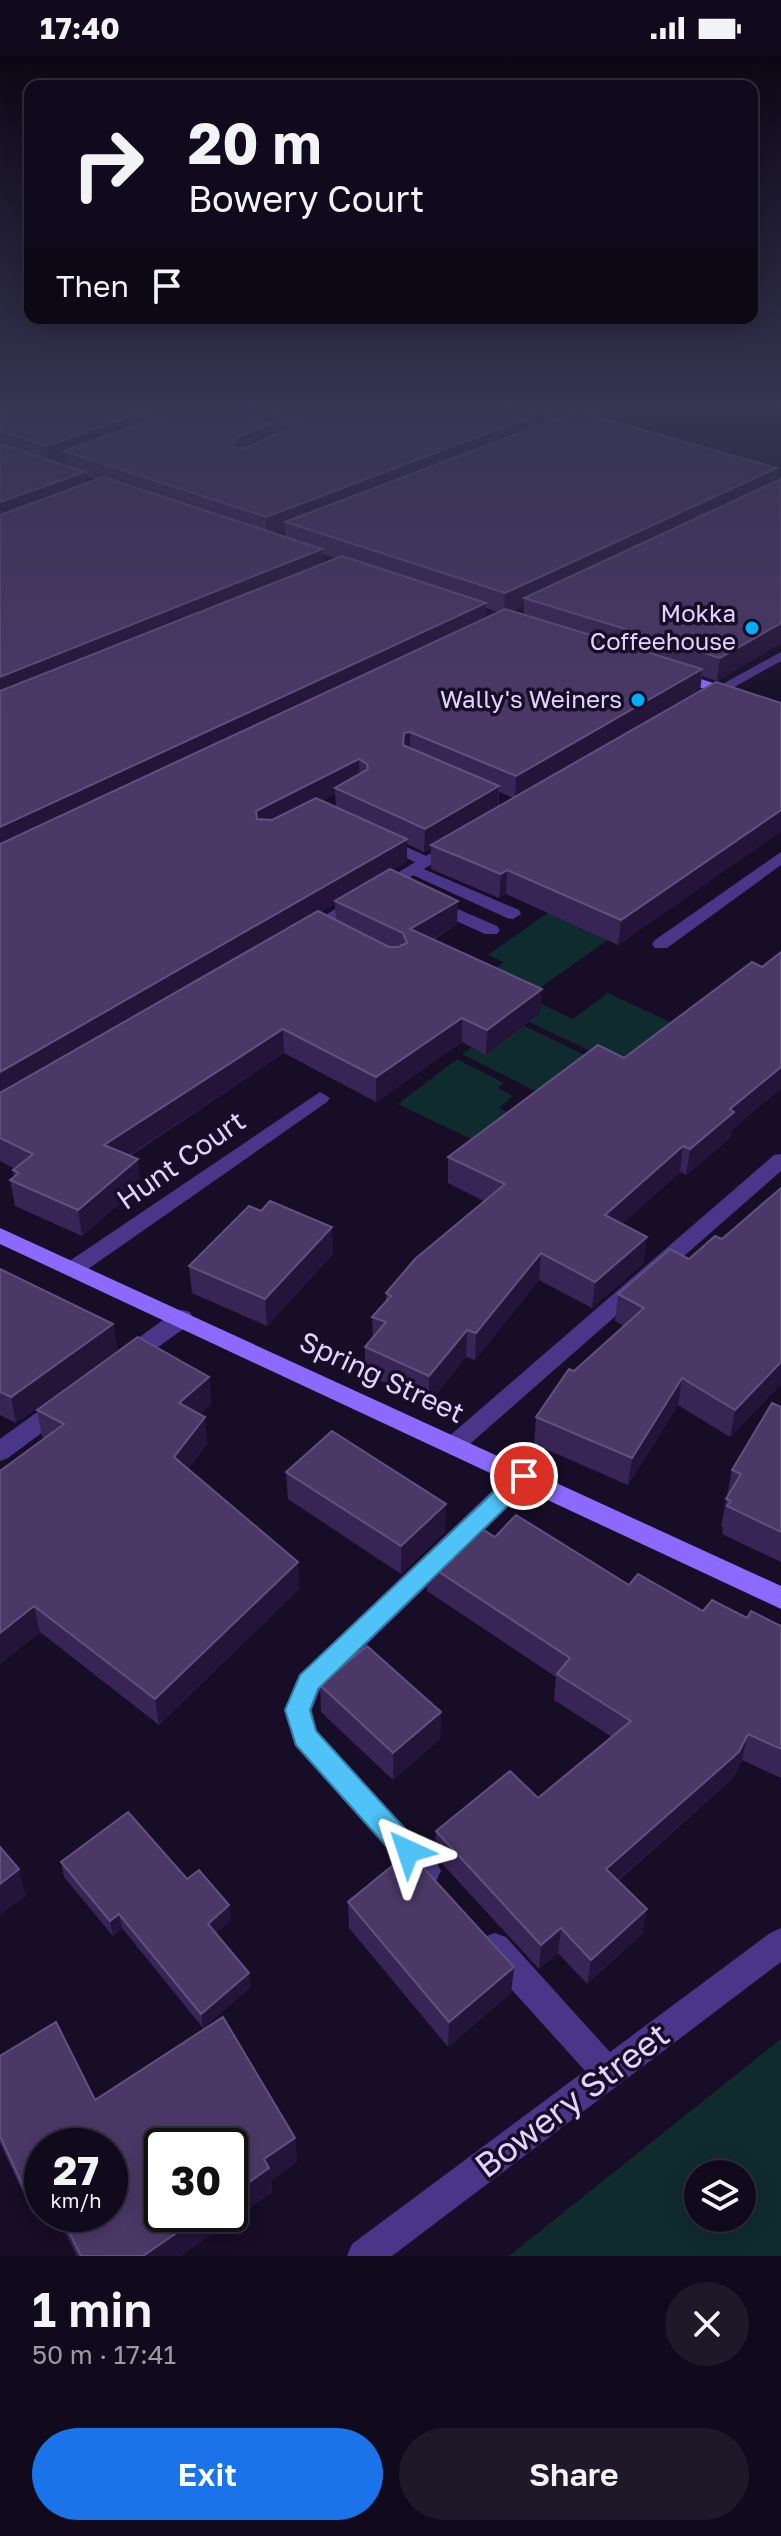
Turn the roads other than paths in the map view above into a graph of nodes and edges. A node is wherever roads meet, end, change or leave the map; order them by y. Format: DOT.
graph roads {
  1 [pos="781,656"];
  2 [pos="661,670"];
  3 [pos="719,689"];
  4 [pos="693,705"];
  5 [pos="781,709"];
  6 [pos="371,836"];
  7 [pos="465,838"];
  8 [pos="781,857"];
  9 [pos="419,865"];
  10 [pos="404,890"];
  11 [pos="513,914"];
  12 [pos="491,930"];
  13 [pos="291,940"];
  14 [pos="661,944"];
  15 [pos="320,1098"];
  16 [pos="781,1160"];
  17 [pos="0,1235"];
  18 [pos="73,1269"];
  19 [pos="182,1318"];
  20 [pos="109,1371"];
  21 [pos="73,1398"];
  22 [pos="455,1444"];
  23 [pos="0,1452"];
  24 [pos="524,1476"];
  25 [pos="781,1598"];
  26 [pos="444,1891"];
  27 [pos="475,1926"];
  28 [pos="781,1943"];
  29 [pos="608,2073"];
  30 [pos="364,2256"];
  1 -- 3 [label="street"];
  2 -- 3 [label="main road"];
  3 -- 4 [label="street"];
  3 -- 5 [label="main road"];
  6 -- 9 [label="street"];
  7 -- 9 [label="street"];
  8 -- 14 [label="street"];
  9 -- 10 [label="street"];
  9 -- 11 [label="street"];
  10 -- 12 [label="street"];
  10 -- 13 [label="street"];
  15 -- 18 [label="street, Hunt Court"];
  16 -- 22 [label="street"];
  17 -- 18 [label="main road, Spring Street"];
  18 -- 19 [label="main road, Spring Street"];
  19 -- 20 [label="street"];
  19 -- 22 [label="main road, Spring Street"];
  21 -- 23 [label="street"];
  22 -- 24 [label="main road, Spring Street"];
  24 -- 25 [label="main road, Spring Street"];
  24 -- 26 [label="street"];
  27 -- 29 [label="street"];
  28 -- 29 [label="street, Bowery Street"];
  29 -- 30 [label="street, Bowery Street"];
}
